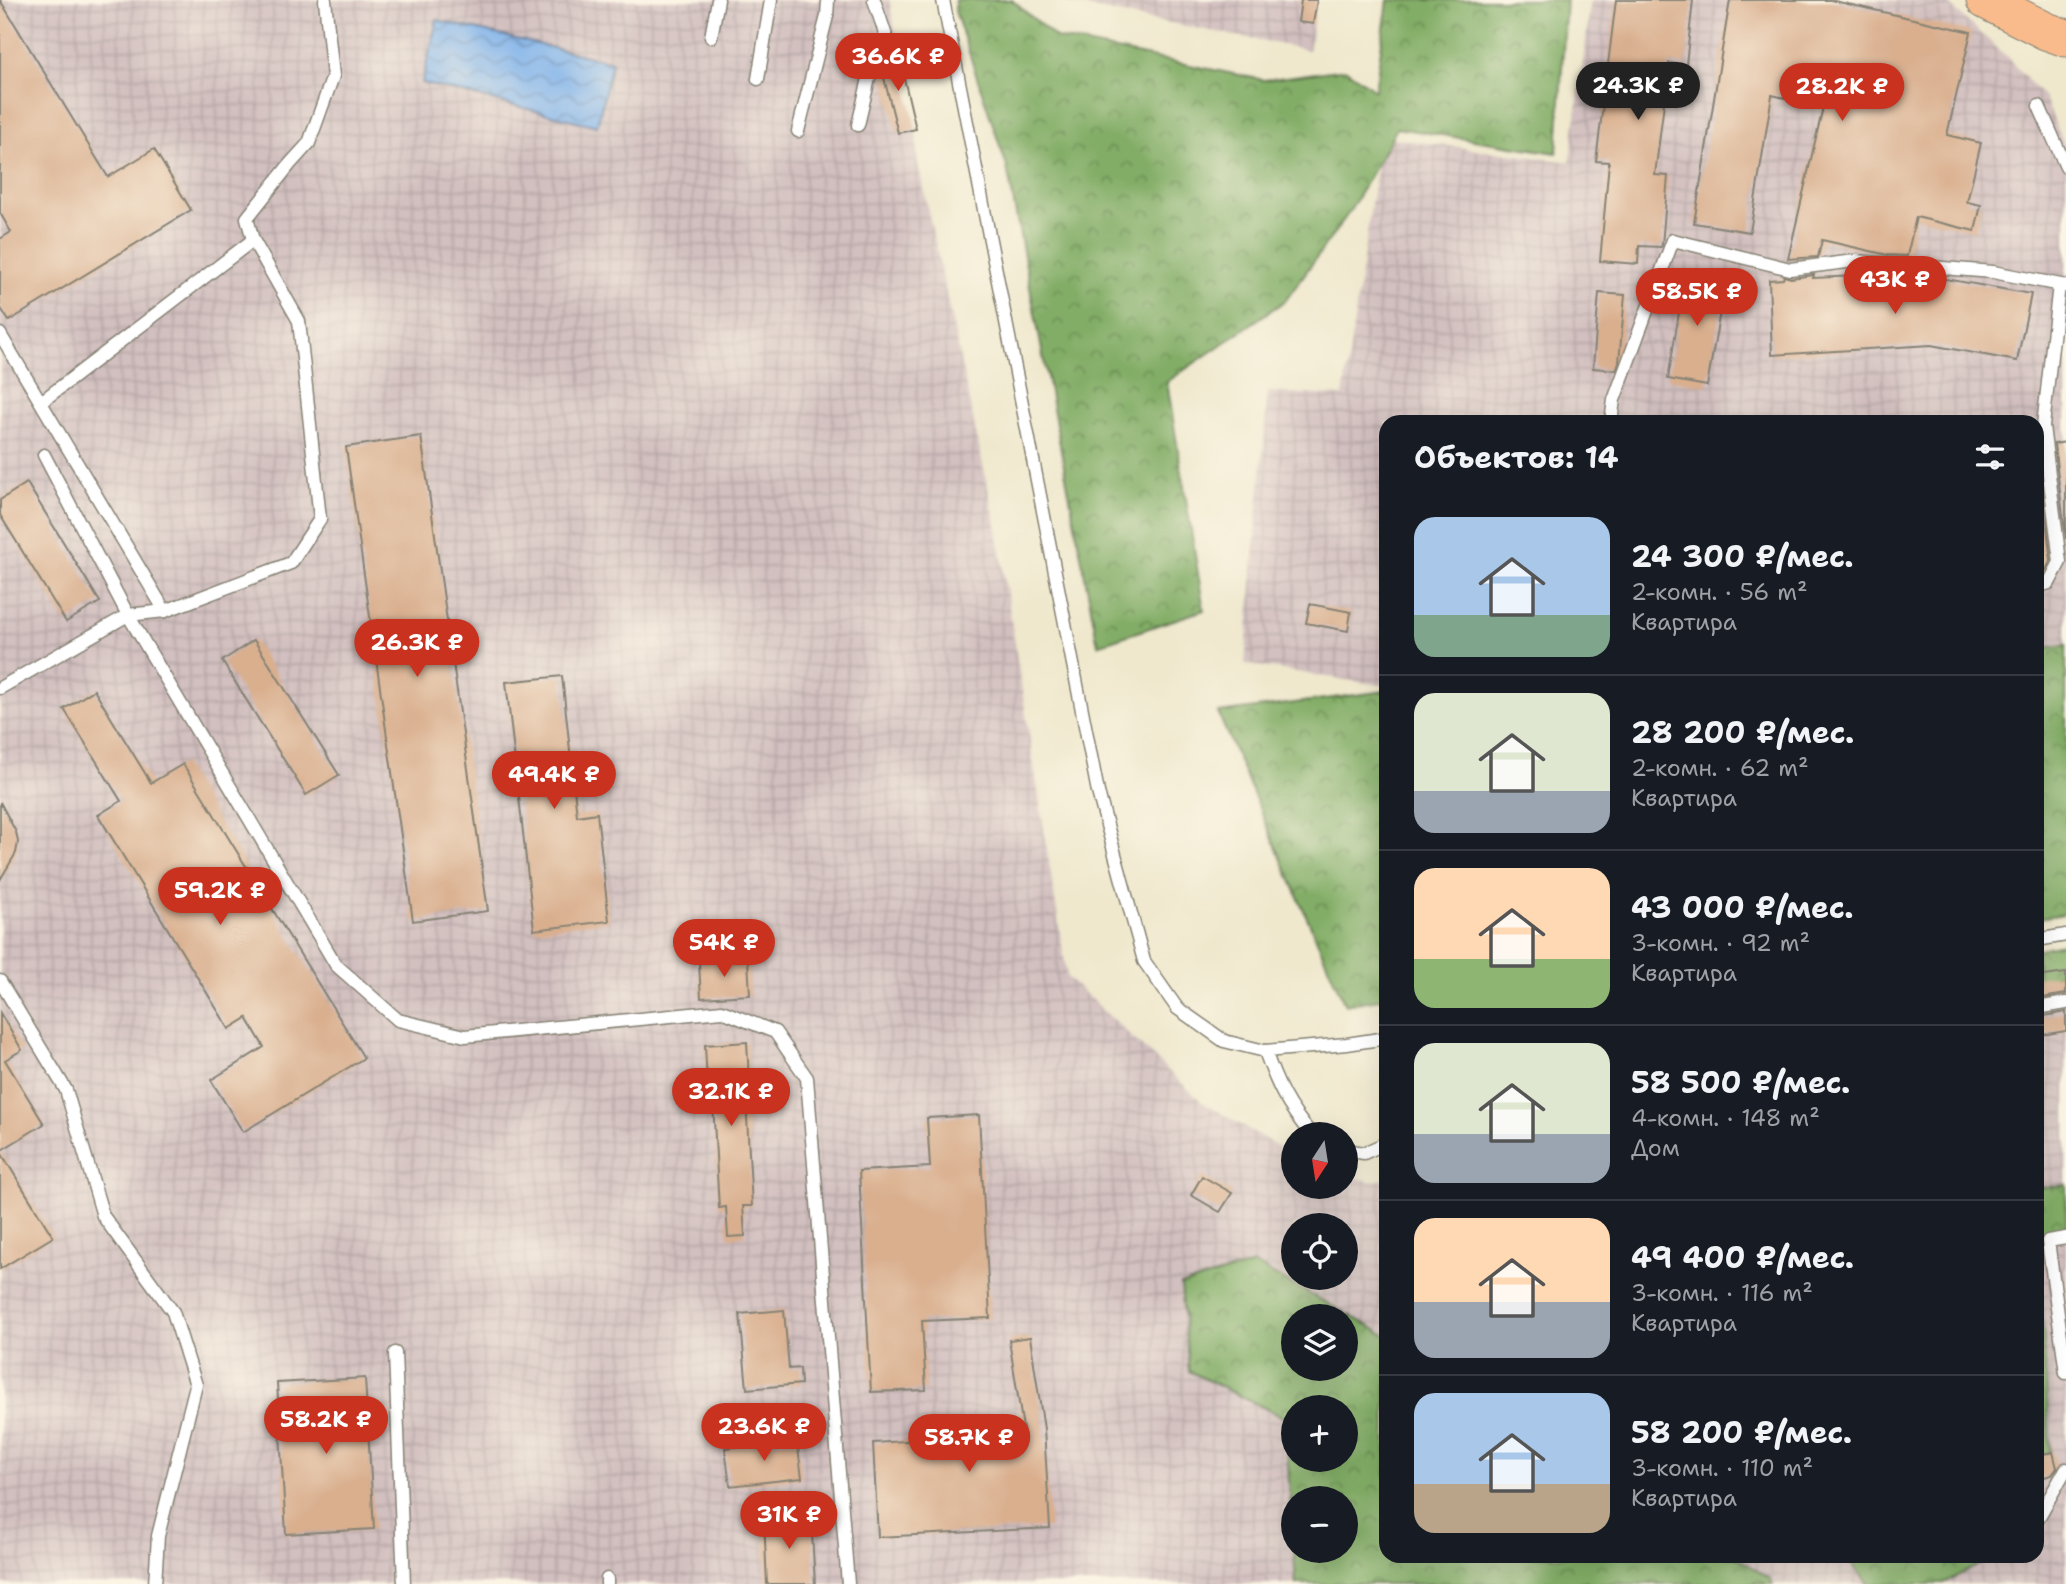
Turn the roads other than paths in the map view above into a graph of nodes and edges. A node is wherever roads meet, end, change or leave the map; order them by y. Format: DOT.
graph roads {
  1 [pos="325,0"];
  2 [pos="718,0"];
  3 [pos="772,0"];
  4 [pos="828,0"];
  5 [pos="874,0"];
  6 [pos="943,0"];
  7 [pos="1985,0"];
  8 [pos="710,37"];
  9 [pos="2066,38"];
  10 [pos="758,79"];
  11 [pos="2039,106"];
  12 [pos="858,125"];
  13 [pos="798,131"];
  14 [pos="2066,167"];
  15 [pos="253,240"];
  16 [pos="2062,285"];
  17 [pos="0,334"];
  18 [pos="41,402"];
  19 [pos="1612,415"];
  20 [pos="2044,419"];
  21 [pos="2044,434"];
  22 [pos="44,456"];
  23 [pos="2044,585"];
  24 [pos="165,611"];
  25 [pos="128,615"];
  26 [pos="0,688"];
  27 [pos="2066,935"];
  28 [pos="2044,939"];
  29 [pos="0,981"];
  30 [pos="2066,1003"];
  31 [pos="2044,1007"];
  32 [pos="1379,1039"];
  33 [pos="1265,1051"];
  34 [pos="1301,1122"];
  35 [pos="1379,1146"];
  36 [pos="1358,1152"];
  37 [pos="2066,1238"];
  38 [pos="395,1353"];
  39 [pos="2066,1373"];
  40 [pos="2066,1469"];
  41 [pos="2044,1508"];
  42 [pos="156,1584"];
  43 [pos="404,1584"];
  44 [pos="848,1584"];
  1 -- 15 [label="lane"];
  2 -- 8 [label="lane"];
  3 -- 10 [label="lane"];
  4 -- 13 [label="lane"];
  5 -- 12 [label="lane"];
  6 -- 33 [label="lane"];
  7 -- 9 [label="main road"];
  11 -- 14 [label="lane"];
  15 -- 18 [label="lane"];
  15 -- 24 [label="lane"];
  16 -- 19 [label="lane"];
  16 -- 20 [label="lane"];
  17 -- 18 [label="lane"];
  18 -- 24 [label="lane"];
  21 -- 23 [label="lane"];
  22 -- 25 [label="lane"];
  24 -- 25 [label="lane"];
  25 -- 26 [label="lane"];
  25 -- 44 [label="lane"];
  27 -- 28 [label="lane"];
  29 -- 42 [label="lane"];
  30 -- 31 [label="lane"];
  32 -- 33 [label="lane"];
  33 -- 34 [label="lane"];
  35 -- 36 [label="lane"];
  37 -- 39 [label="lane"];
  38 -- 43 [label="lane"];
  40 -- 41 [label="lane"];
}
